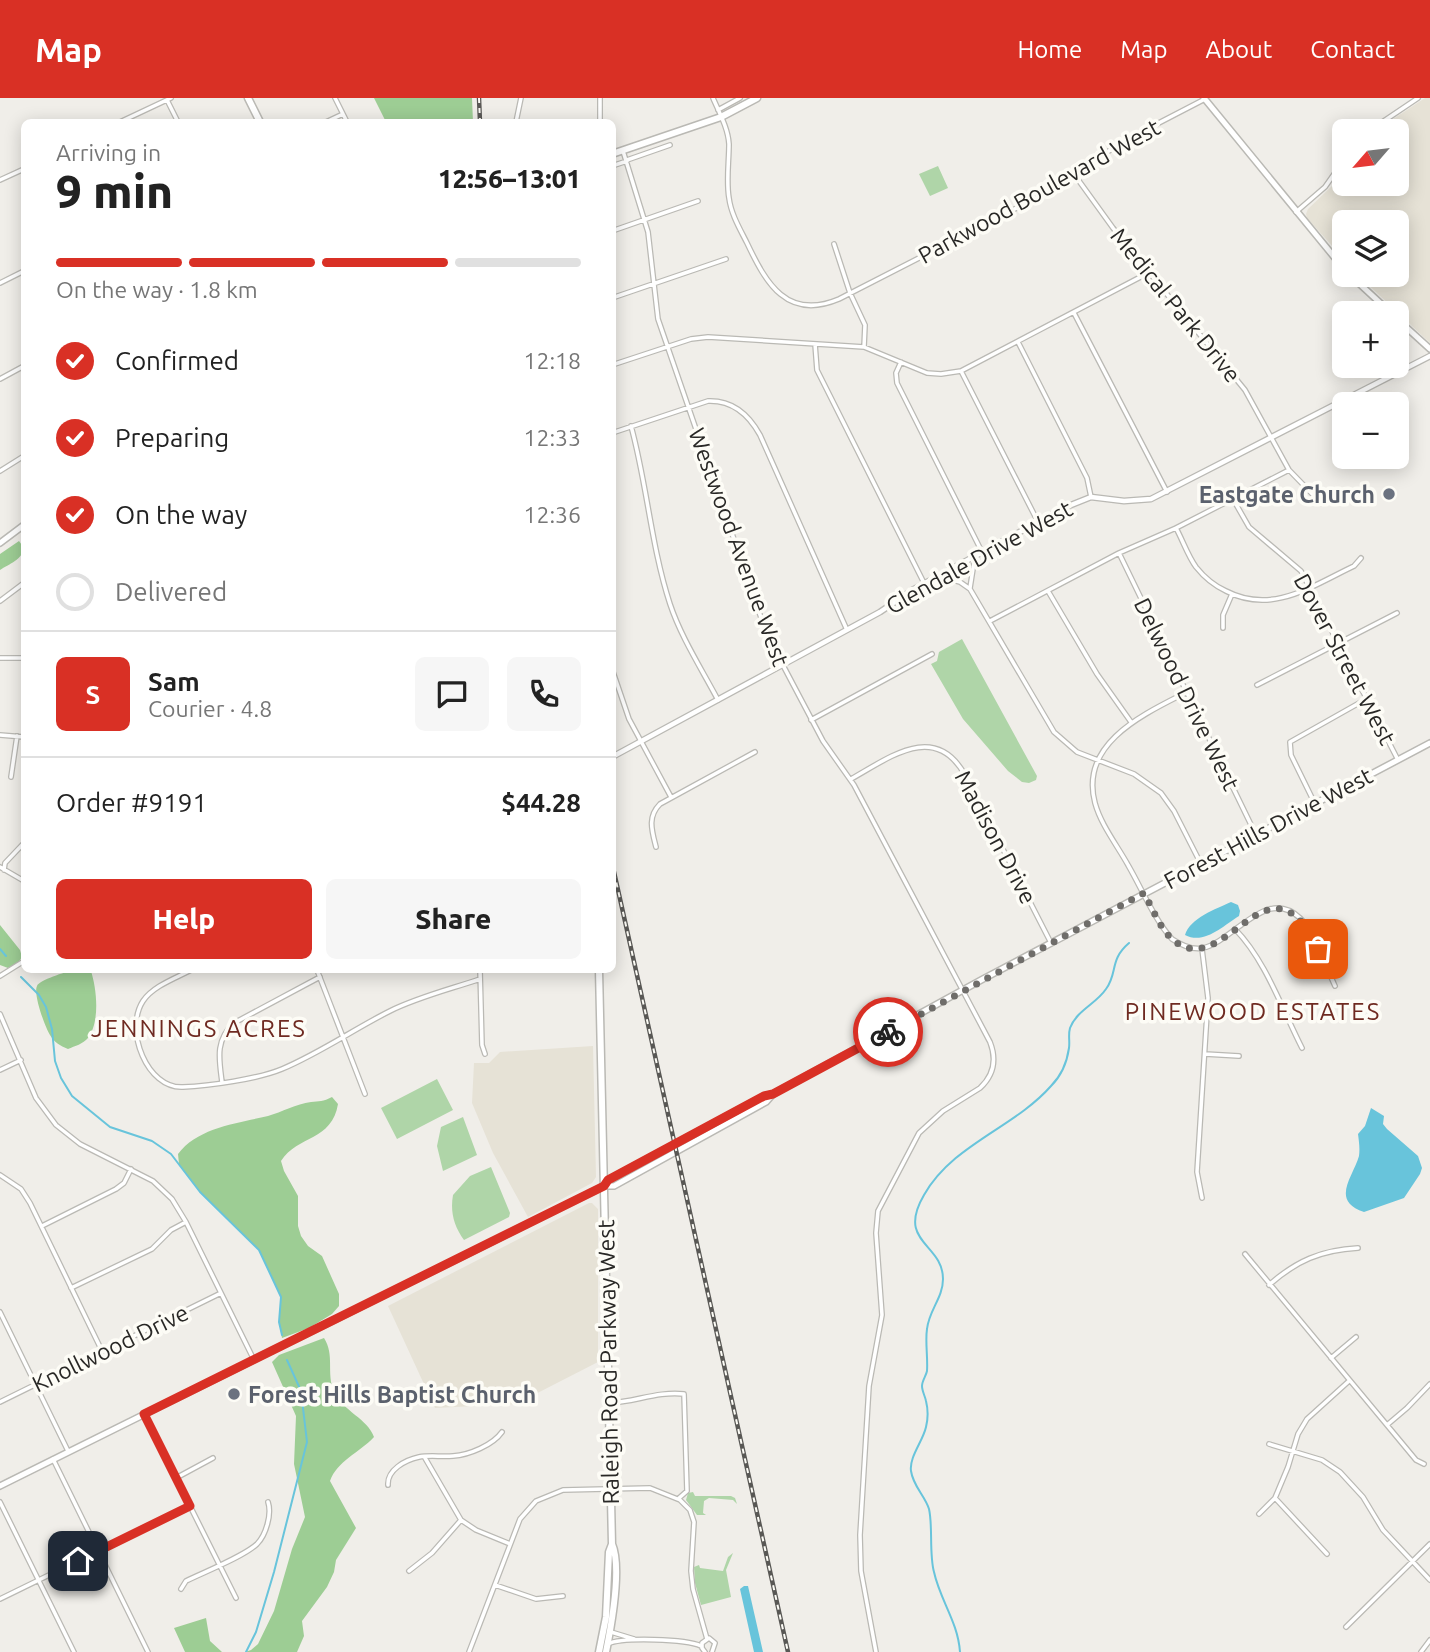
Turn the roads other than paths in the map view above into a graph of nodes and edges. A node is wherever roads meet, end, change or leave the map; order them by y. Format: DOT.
graph roads {
  1 [pos="248,98"];
  2 [pos="335,98"];
  3 [pos="521,98"];
  4 [pos="600,98"];
  5 [pos="713,98"];
  6 [pos="740,98"];
  7 [pos="757,98"];
  8 [pos="1205,98"];
  9 [pos="1418,98"];
  10 [pos="169,99"];
  11 [pos="719,113"];
  12 [pos="343,114"];
  13 [pos="126,119"];
  14 [pos="177,119"];
  15 [pos="258,119"];
  16 [pos="332,119"];
  17 [pos="346,119"];
  18 [pos="517,119"];
  19 [pos="600,119"];
  20 [pos="1387,119"];
  21 [pos="670,145"];
  22 [pos="623,150"];
  23 [pos="616,153"];
  24 [pos="627,160"];
  25 [pos="616,164"];
  26 [pos="21,170"];
  27 [pos="1074,174"];
  28 [pos="0,180"];
  29 [pos="1332,180"];
  30 [pos="698,201"];
  31 [pos="1296,212"];
  32 [pos="644,220"];
  33 [pos="616,229"];
  34 [pos="834,243"];
  35 [pos="1332,255"];
  36 [pos="726,259"];
  37 [pos="21,272"];
  38 [pos="1150,272"];
  39 [pos="0,283"];
  40 [pos="653,284"];
  41 [pos="1363,287"];
  42 [pos="850,293"];
  43 [pos="616,297"];
  44 [pos="1378,301"];
  45 [pos="1074,313"];
  46 [pos="1409,330"];
  47 [pos="1018,342"];
  48 [pos="815,344"];
  49 [pos="667,346"];
  50 [pos="864,347"];
  51 [pos="1430,349"];
  52 [pos="1430,356"];
  53 [pos="901,362"];
  54 [pos="616,364"];
  55 [pos="21,368"];
  56 [pos="961,370"];
  57 [pos="0,379"];
  58 [pos="688,406"];
  59 [pos="631,426"];
  60 [pos="616,432"];
  61 [pos="1273,438"];
  62 [pos="21,458"];
  63 [pos="1289,470"];
  64 [pos="0,471"];
  65 [pos="1167,492"];
  66 [pos="1091,497"];
  67 [pos="1233,499"];
  68 [pos="1321,503"];
  69 [pos="1038,522"];
  70 [pos="21,526"];
  71 [pos="1176,528"];
  72 [pos="0,543"];
  73 [pos="982,552"];
  74 [pos="1119,554"];
  75 [pos="975,556"];
  76 [pos="1362,558"];
  77 [pos="939,576"];
  78 [pos="924,583"];
  79 [pos="21,585"];
  80 [pos="1310,587"];
  81 [pos="970,589"];
  82 [pos="1048,591"];
  83 [pos="1231,594"];
  84 [pos="0,601"];
  85 [pos="1397,613"];
  86 [pos="989,621"];
  87 [pos="1223,628"];
  88 [pos="846,630"];
  89 [pos="1339,643"];
  90 [pos="932,654"];
  91 [pos="21,658"];
  92 [pos="0,659"];
  93 [pos="781,666"];
  94 [pos="616,682"];
  95 [pos="1256,685"];
  96 [pos="1187,692"];
  97 [pos="1368,698"];
  98 [pos="718,700"];
  99 [pos="811,720"];
  100 [pos="1132,722"];
  101 [pos="0,735"];
  102 [pos="17,736"];
  103 [pos="21,737"];
  104 [pos="641,742"];
  105 [pos="1430,743"];
  106 [pos="755,752"];
  107 [pos="616,755"];
  108 [pos="1398,760"];
  109 [pos="1099,761"];
  110 [pos="10,777"];
  111 [pos="850,779"];
  112 [pos="671,797"];
  113 [pos="1315,804"];
  114 [pos="1256,835"];
  115 [pos="21,846"];
  116 [pos="656,847"];
  117 [pos="1201,864"];
  118 [pos="2,868"];
  119 [pos="21,879"];
  120 [pos="1144,893"];
  121 [pos="1235,929"];
  122 [pos="1052,943"];
  123 [pos="1202,949"];
  124 [pos="21,963"];
  125 [pos="185,973"];
  126 [pos="318,973"];
  127 [pos="480,973"];
  128 [pos="599,973"];
  129 [pos="0,976"];
  130 [pos="320,977"];
  131 [pos="480,979"];
  132 [pos="1335,986"];
  133 [pos="963,990"];
  134 [pos="0,1014"];
  135 [pos="344,1037"];
  136 [pos="1302,1048"];
  137 [pos="485,1054"];
  138 [pos="1205,1054"];
  139 [pos="1239,1056"];
  140 [pos="21,1060"];
  141 [pos="0,1070"];
  142 [pos="222,1082"];
  143 [pos="365,1094"];
  144 [pos="131,1170"];
  145 [pos="0,1175"];
  146 [pos="604,1186"];
  147 [pos="1202,1198"];
  148 [pos="186,1222"];
  149 [pos="42,1226"];
  150 [pos="1358,1248"];
  151 [pos="1245,1254"];
  152 [pos="1269,1285"];
  153 [pos="71,1288"];
  154 [pos="221,1293"];
  155 [pos="0,1312"];
  156 [pos="1356,1337"];
  157 [pos="102,1351"];
  158 [pos="1331,1358"];
  159 [pos="254,1360"];
  160 [pos="1349,1381"];
  161 [pos="1430,1384"];
  162 [pos="35,1385"];
  163 [pos="1426,1389"];
  164 [pos="1430,1393"];
  165 [pos="0,1402"];
  166 [pos="610,1403"];
  167 [pos="144,1414"];
  168 [pos="1387,1425"];
  169 [pos="502,1432"];
  170 [pos="1269,1444"];
  171 [pos="1291,1450"];
  172 [pos="68,1451"];
  173 [pos="424,1457"];
  174 [pos="214,1458"];
  175 [pos="52,1459"];
  176 [pos="1424,1464"];
  177 [pos="176,1478"];
  178 [pos="388,1485"];
  179 [pos="0,1486"];
  180 [pos="611,1488"];
  181 [pos="1275,1498"];
  182 [pos="678,1499"];
  183 [pos="0,1502"];
  184 [pos="268,1502"];
  185 [pos="190,1506"];
  186 [pos="1259,1514"];
  187 [pos="461,1520"];
  188 [pos="510,1544"];
  189 [pos="612,1544"];
  190 [pos="1430,1544"];
  191 [pos="98,1552"];
  192 [pos="1327,1554"];
  193 [pos="1413,1561"];
  194 [pos="219,1564"];
  195 [pos="409,1572"];
  196 [pos="39,1580"];
  197 [pos="1430,1580"];
  198 [pos="495,1586"];
  199 [pos="181,1589"];
  200 [pos="563,1595"];
  201 [pos="236,1598"];
  202 [pos="0,1599"];
  203 [pos="1346,1627"];
  204 [pos="610,1632"];
  205 [pos="636,1639"];
  206 [pos="707,1639"];
  207 [pos="1430,1640"];
  208 [pos="701,1646"];
  209 [pos="607,1648"];
  210 [pos="75,1652"];
  211 [pos="148,1652"];
  212 [pos="468,1652"];
  213 [pos="599,1652"];
  214 [pos="705,1652"];
  215 [pos="712,1652"];
  216 [pos="876,1652"];
  217 [pos="1421,1652"];
  1 -- 15 [label="main road"];
  2 -- 12 [label="street"];
  3 -- 18 [label="street"];
  4 -- 19 [label="street"];
  5 -- 11 [label="street, Parkwood Boulevard West"];
  6 -- 11 [label="street"];
  7 -- 11 [label="main road"];
  8 -- 27 [label="street, Parkwood Boulevard West"];
  8 -- 31 [label="main road"];
  9 -- 20 [label="street"];
  10 -- 13 [label="street"];
  10 -- 14 [label="street"];
  11 -- 22 [label="main road"];
  11 -- 42 [label="street, Parkwood Boulevard West"];
  12 -- 16 [label="street"];
  12 -- 17 [label="street"];
  21 -- 24 [label="street"];
  22 -- 23 [label="main road"];
  22 -- 24 [label="street, Westwood Avenue West"];
  24 -- 25 [label="street"];
  24 -- 32 [label="street, Westwood Avenue West"];
  26 -- 28 [label="street"];
  27 -- 38 [label="street, Medical Park Drive"];
  27 -- 42 [label="street, Parkwood Boulevard West"];
  29 -- 31 [label="street"];
  30 -- 32 [label="street"];
  31 -- 35 [label="main road"];
  32 -- 33 [label="street"];
  32 -- 40 [label="street, Westwood Avenue West"];
  34 -- 42 [label="street"];
  36 -- 40 [label="street"];
  37 -- 39 [label="street"];
  38 -- 45 [label="street"];
  38 -- 61 [label="street, Medical Park Drive"];
  40 -- 43 [label="street"];
  40 -- 49 [label="street, Westwood Avenue West"];
  41 -- 44 [label="main road"];
  42 -- 50 [label="street"];
  45 -- 47 [label="street"];
  45 -- 65 [label="street"];
  46 -- 51 [label="main road"];
  47 -- 56 [label="street"];
  47 -- 66 [label="street"];
  48 -- 49 [label="street"];
  48 -- 50 [label="street"];
  48 -- 78 [label="street"];
  49 -- 54 [label="street"];
  49 -- 58 [label="street, Westwood Avenue West"];
  50 -- 53 [label="street"];
  52 -- 61 [label="street, Glendale Drive West"];
  53 -- 56 [label="street"];
  53 -- 73 [label="street"];
  55 -- 57 [label="street"];
  56 -- 69 [label="street"];
  58 -- 59 [label="street"];
  58 -- 88 [label="street"];
  58 -- 93 [label="street, Westwood Avenue West"];
  59 -- 60 [label="street"];
  59 -- 98 [label="street"];
  61 -- 63 [label="street, Medical Park Drive"];
  61 -- 65 [label="street, Glendale Drive West"];
  62 -- 64 [label="street"];
  63 -- 67 [label="street"];
  63 -- 68 [label="street, Medical Park Drive"];
  65 -- 66 [label="street, Glendale Drive West"];
  66 -- 69 [label="street, Glendale Drive West"];
  67 -- 71 [label="street"];
  67 -- 80 [label="street, Dover Street West"];
  69 -- 73 [label="street, Glendale Drive West"];
  70 -- 72 [label="main road"];
  71 -- 74 [label="street"];
  71 -- 83 [label="street"];
  73 -- 75 [label="street, Glendale Drive West"];
  74 -- 82 [label="street"];
  74 -- 96 [label="street, Delwood Drive West"];
  75 -- 77 [label="street, Glendale Drive West"];
  75 -- 81 [label="street"];
  76 -- 80 [label="street"];
  77 -- 78 [label="street, Glendale Drive West"];
  77 -- 81 [label="street"];
  78 -- 88 [label="street, Glendale Drive West"];
  79 -- 84 [label="street"];
  80 -- 83 [label="street"];
  80 -- 89 [label="street, Dover Street West"];
  81 -- 86 [label="street"];
  82 -- 86 [label="street"];
  82 -- 100 [label="street"];
  83 -- 87 [label="street"];
  85 -- 89 [label="street"];
  86 -- 109 [label="street"];
  88 -- 93 [label="street, Glendale Drive West"];
  89 -- 95 [label="street"];
  89 -- 97 [label="street, Dover Street West"];
  90 -- 99 [label="street"];
  91 -- 92 [label="street"];
  93 -- 98 [label="street, Glendale Drive West"];
  93 -- 99 [label="street, Westwood Avenue West"];
  94 -- 104 [label="street"];
  96 -- 100 [label="street"];
  96 -- 114 [label="street, Delwood Drive West"];
  97 -- 108 [label="street, Dover Street West"];
  97 -- 113 [label="street"];
  98 -- 104 [label="street, Glendale Drive West"];
  99 -- 111 [label="street, Westwood Avenue West"];
  100 -- 109 [label="street"];
  101 -- 102 [label="street"];
  102 -- 103 [label="street"];
  102 -- 110 [label="street"];
  104 -- 107 [label="street, Glendale Drive West"];
  104 -- 112 [label="street"];
  105 -- 108 [label="main road, Forest Hills Drive West"];
  106 -- 112 [label="street"];
  108 -- 113 [label="main road, Forest Hills Drive West"];
  109 -- 117 [label="street"];
  109 -- 120 [label="street"];
  111 -- 122 [label="street, Madison Drive"];
  111 -- 133 [label="street, Westwood Avenue West"];
  112 -- 116 [label="street"];
  113 -- 114 [label="main road, Forest Hills Drive West"];
  114 -- 117 [label="main road, Forest Hills Drive West"];
  115 -- 118 [label="street"];
  117 -- 120 [label="main road, Forest Hills Drive West"];
  118 -- 119 [label="street"];
  120 -- 122 [label="main road, Forest Hills Drive West"];
  120 -- 123 [label="street"];
  121 -- 123 [label="street"];
  121 -- 132 [label="street"];
  121 -- 136 [label="street"];
  122 -- 133 [label="main road, Forest Hills Drive West"];
  123 -- 138 [label="street"];
  124 -- 129 [label="street"];
  125 -- 142 [label="street"];
  126 -- 130 [label="street"];
  127 -- 131 [label="street"];
  128 -- 146 [label="main road, Raleigh Road Parkway West"];
  130 -- 135 [label="street"];
  130 -- 142 [label="street"];
  131 -- 135 [label="street"];
  131 -- 137 [label="street"];
  133 -- 146 [label="main road, Forest Hills Drive West"];
  133 -- 216 [label="street, Westwood Avenue West"];
  134 -- 140 [label="street"];
  135 -- 142 [label="street"];
  135 -- 143 [label="street"];
  138 -- 139 [label="street"];
  138 -- 147 [label="street"];
  140 -- 141 [label="street"];
  140 -- 144 [label="street"];
  144 -- 148 [label="street"];
  144 -- 149 [label="street"];
  145 -- 149 [label="street"];
  146 -- 159 [label="main road, Forest Hills Drive West"];
  146 -- 166 [label="main road, Raleigh Road Parkway West"];
  148 -- 153 [label="street"];
  148 -- 154 [label="street"];
  149 -- 153 [label="street"];
  150 -- 152 [label="street"];
  151 -- 152 [label="street"];
  152 -- 158 [label="street"];
  153 -- 157 [label="street"];
  154 -- 157 [label="street, Knollwood Drive"];
  154 -- 159 [label="street"];
  155 -- 162 [label="street"];
  156 -- 158 [label="street"];
  157 -- 162 [label="street, Knollwood Drive"];
  158 -- 160 [label="street"];
  159 -- 167 [label="main road, Forest Hills Drive West"];
  160 -- 168 [label="street"];
  160 -- 171 [label="street"];
  161 -- 163 [label="street"];
  162 -- 165 [label="street, Knollwood Drive"];
  162 -- 172 [label="street"];
  163 -- 164 [label="street"];
  163 -- 168 [label="street"];
  166 -- 180 [label="main road, Raleigh Road Parkway West"];
  166 -- 182 [label="street"];
  167 -- 172 [label="main road, Forest Hills Drive West"];
  167 -- 177 [label="street"];
  168 -- 176 [label="street"];
  169 -- 173 [label="street"];
  170 -- 171 [label="street"];
  171 -- 181 [label="street"];
  171 -- 193 [label="street"];
  172 -- 175 [label="main road, Forest Hills Drive West"];
  173 -- 178 [label="street"];
  173 -- 187 [label="street"];
  174 -- 177 [label="street"];
  175 -- 179 [label="main road, Forest Hills Drive West"];
  175 -- 191 [label="street"];
  177 -- 185 [label="street"];
  180 -- 182 [label="street"];
  180 -- 188 [label="street"];
  180 -- 189 [label="main road, Raleigh Road Parkway West"];
  181 -- 186 [label="street"];
  181 -- 192 [label="street"];
  182 -- 206 [label="street"];
  183 -- 196 [label="street"];
  184 -- 194 [label="street"];
  185 -- 191 [label="street"];
  185 -- 194 [label="street"];
  187 -- 188 [label="street"];
  187 -- 195 [label="street"];
  188 -- 198 [label="street"];
  189 -- 204 [label="main road, Raleigh Road Parkway West"];
  189 -- 213 [label="main road, Raleigh Road Parkway West"];
  190 -- 193 [label="street"];
  191 -- 196 [label="street"];
  191 -- 211 [label="street"];
  193 -- 197 [label="street"];
  193 -- 203 [label="street"];
  194 -- 199 [label="street"];
  194 -- 201 [label="street"];
  196 -- 202 [label="street"];
  196 -- 210 [label="street"];
  198 -- 200 [label="street"];
  198 -- 212 [label="street"];
  204 -- 205 [label="street"];
  204 -- 209 [label="main road, Raleigh Road Parkway West"];
  205 -- 208 [label="street"];
  205 -- 209 [label="street"];
  206 -- 208 [label="street"];
  206 -- 215 [label="street"];
  207 -- 217 [label="street"];
  208 -- 214 [label="street"];
}
